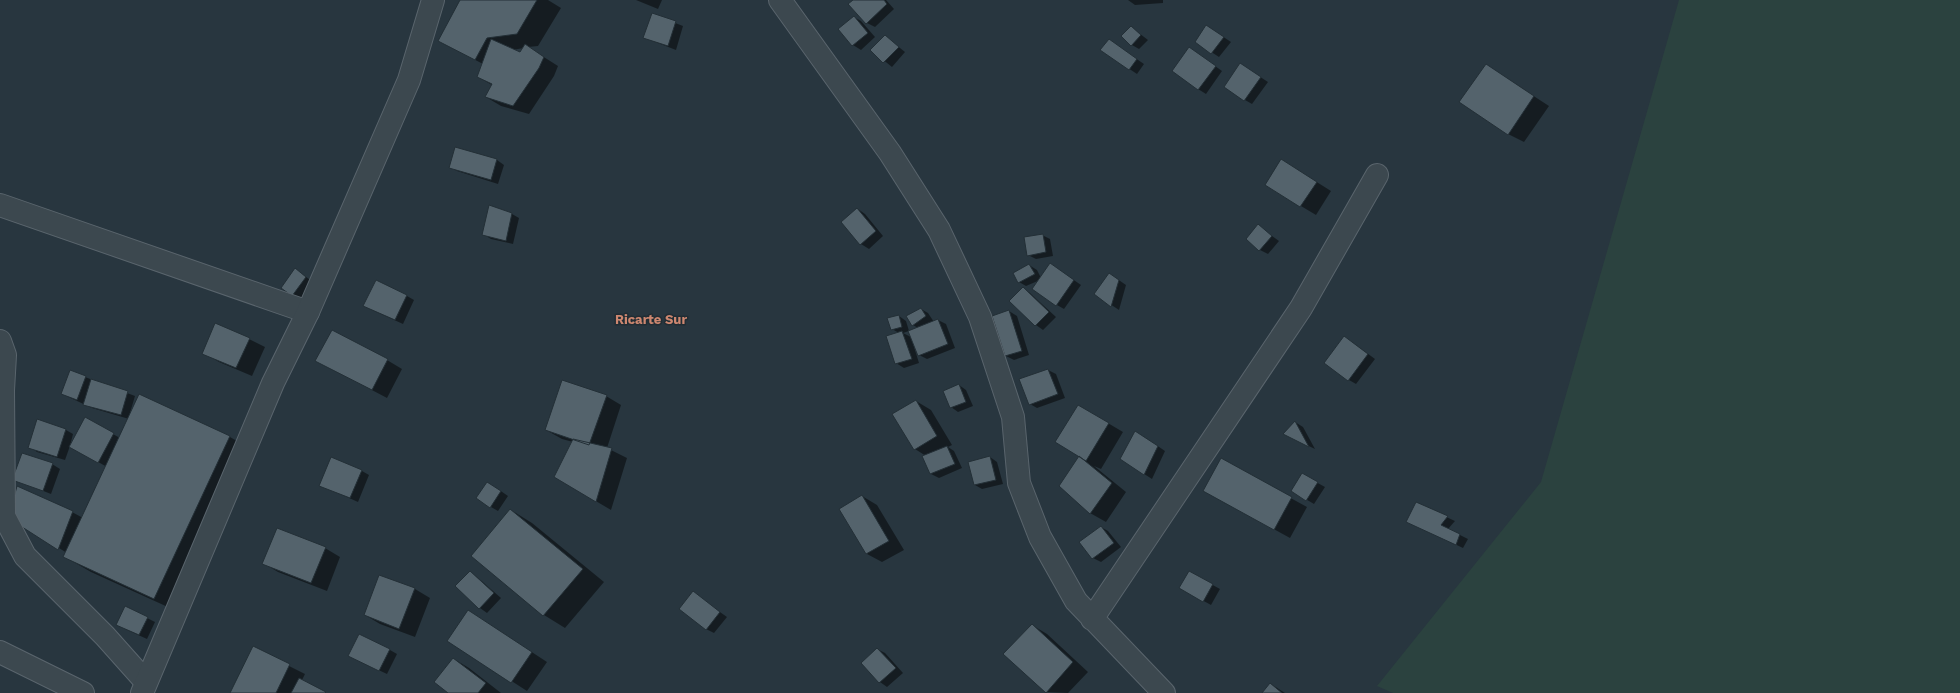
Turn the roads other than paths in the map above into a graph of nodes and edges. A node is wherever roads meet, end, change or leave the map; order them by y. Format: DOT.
graph roads {
  1 [pos="433,0"];
  2 [pos="780,0"];
  3 [pos="1377,175"];
  4 [pos="0,205"];
  5 [pos="308,312"];
  6 [pos="0,341"];
  7 [pos="1092,619"];
  8 [pos="0,652"];
  9 [pos="144,687"];
  10 [pos="83,693"];
  11 [pos="1164,693"];
  1 -- 5 [label="street"];
  2 -- 7 [label="street"];
  3 -- 7 [label="street"];
  4 -- 5 [label="street"];
  5 -- 9 [label="street"];
  6 -- 9 [label="street"];
  7 -- 11 [label="street"];
  8 -- 10 [label="street"];
}
